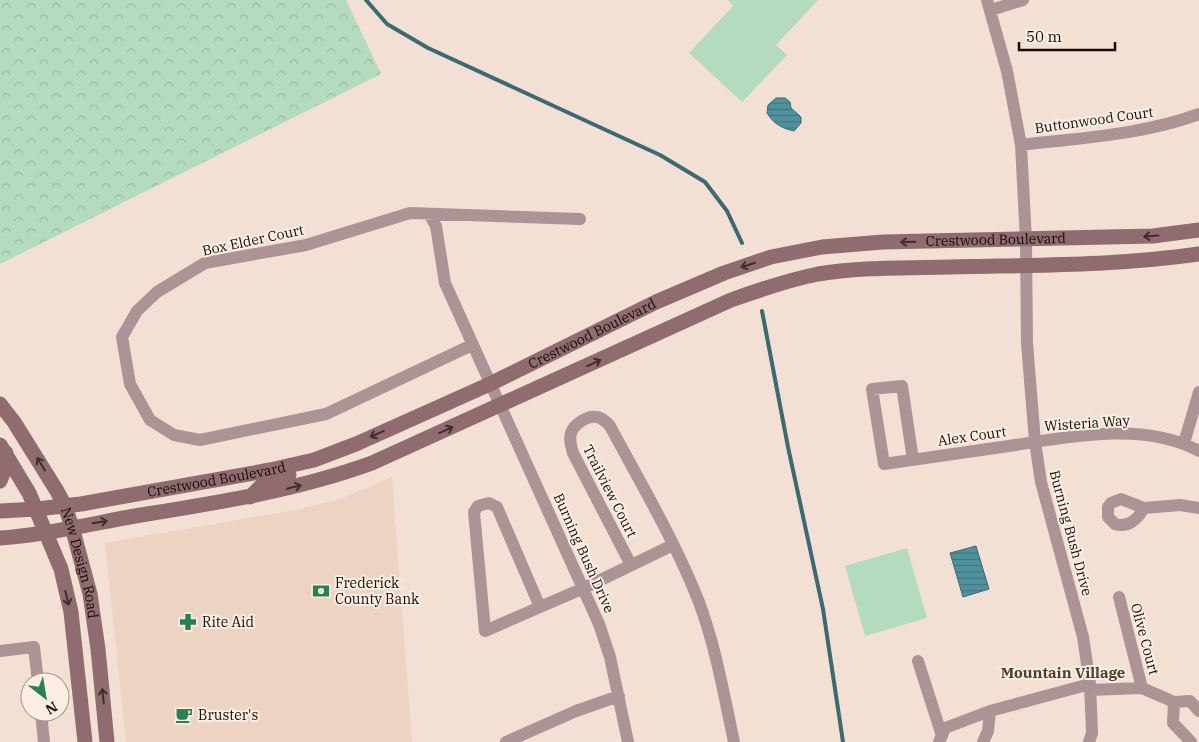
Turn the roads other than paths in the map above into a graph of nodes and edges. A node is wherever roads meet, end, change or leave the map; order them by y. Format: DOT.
graph roads {
  1 [pos="1022,0"];
  2 [pos="989,5"];
  3 [pos="1199,114"];
  4 [pos="1021,145"];
  5 [pos="428,214"];
  6 [pos="580,219"];
  7 [pos="1199,230"];
  8 [pos="1026,240"];
  9 [pos="1199,254"];
  10 [pos="1027,266"];
  11 [pos="472,345"];
  12 [pos="490,384"];
  13 [pos="1199,392"];
  14 [pos="0,404"];
  15 [pos="500,406"];
  16 [pos="1035,442"];
  17 [pos="1184,443"];
  18 [pos="356,444"];
  19 [pos="3,449"];
  20 [pos="1199,450"];
  21 [pos="913,460"];
  22 [pos="0,481"];
  23 [pos="250,497"];
  24 [pos="65,506"];
  25 [pos="1144,508"];
  26 [pos="1199,508"];
  27 [pos="36,509"];
  28 [pos="0,511"];
  29 [pos="72,527"];
  30 [pos="45,532"];
  31 [pos="0,538"];
  32 [pos="673,545"];
  33 [pos="631,565"];
  34 [pos="584,588"];
  35 [pos="1119,597"];
  36 [pos="540,607"];
  37 [pos="0,651"];
  38 [pos="918,661"];
  39 [pos="37,672"];
  40 [pos="1090,687"];
  41 [pos="1142,688"];
  42 [pos="619,696"];
  43 [pos="1174,702"];
  44 [pos="990,711"];
  45 [pos="1199,711"];
  46 [pos="42,722"];
  47 [pos="940,739"];
  48 [pos="44,742"];
  49 [pos="86,742"];
  50 [pos="107,742"];
  51 [pos="506,742"];
  52 [pos="628,742"];
  53 [pos="734,742"];
  54 [pos="983,742"];
  55 [pos="1089,742"];
  56 [pos="1191,742"];
  1 -- 2 [label="street"];
  2 -- 4 [label="street, Burning Bush Drive"];
  3 -- 4 [label="street, Buttonwood Court"];
  4 -- 8 [label="street, Burning Bush Drive"];
  5 -- 6 [label="street, Box Elder Court"];
  5 -- 11 [label="street, Burning Bush Drive"];
  5 -- 11 [label="street, Box Elder Court"];
  7 -- 8 [label="main road, Crestwood Boulevard, one-way"];
  8 -- 10 [label="street, Burning Bush Drive"];
  8 -- 12 [label="main road, Crestwood Boulevard, one-way"];
  9 -- 10 [label="main road, Crestwood Boulevard"];
  15 -- 10 [label="main road, Crestwood Boulevard, one-way"];
  10 -- 16 [label="street, Burning Bush Drive"];
  11 -- 12 [label="street, Burning Bush Drive"];
  12 -- 15 [label="street, Burning Bush Drive"];
  12 -- 18 [label="main road, Crestwood Boulevard, one-way"];
  13 -- 17 [label="street"];
  24 -- 14 [label="main road, New Design Road, one-way"];
  23 -- 15 [label="main road, Crestwood Boulevard, one-way"];
  15 -- 34 [label="street, Burning Bush Drive"];
  16 -- 17 [label="street, Wisteria Way"];
  16 -- 21 [label="street, Alex Court"];
  16 -- 40 [label="street, Burning Bush Drive"];
  17 -- 20 [label="street, Wisteria Way"];
  18 -- 23 [label="main road"];
  18 -- 24 [label="main road, Crestwood Boulevard"];
  19 -- 22 [label="main road"];
  19 -- 27 [label="main road, New Design Road"];
  21 -- 21 [label="street, Alex Court"];
  29 -- 23 [label="main road, Crestwood Boulevard, one-way"];
  24 -- 27 [label="main road, Crestwood Boulevard"];
  24 -- 29 [label="main road, New Design Road"];
  25 -- 26 [label="street"];
  27 -- 28 [label="main road, Crestwood Boulevard"];
  27 -- 30 [label="main road, New Design Road"];
  29 -- 30 [label="main road, Crestwood Boulevard"];
  50 -- 29 [label="main road, New Design Road, one-way"];
  30 -- 31 [label="main road, Crestwood Boulevard"];
  30 -- 49 [label="main road, New Design Road, one-way"];
  32 -- 33 [label="street"];
  32 -- 33 [label="street, Trailview Court"];
  32 -- 53 [label="street, Trailview Court"];
  33 -- 34 [label="street"];
  34 -- 36 [label="street"];
  34 -- 42 [label="street, Burning Bush Drive"];
  35 -- 41 [label="street, Olive Court"];
  36 -- 36 [label="street"];
  37 -- 39 [label="street"];
  38 -- 47 [label="street"];
  40 -- 41 [label="street"];
  40 -- 44 [label="street"];
  40 -- 55 [label="street, Burning Bush Drive"];
  41 -- 43 [label="street"];
  42 -- 51 [label="street"];
  42 -- 52 [label="street, Burning Bush Drive"];
  43 -- 45 [label="street"];
  43 -- 56 [label="street"];
  44 -- 47 [label="street"];
  44 -- 54 [label="street"];
  46 -- 48 [label="street"];
}
